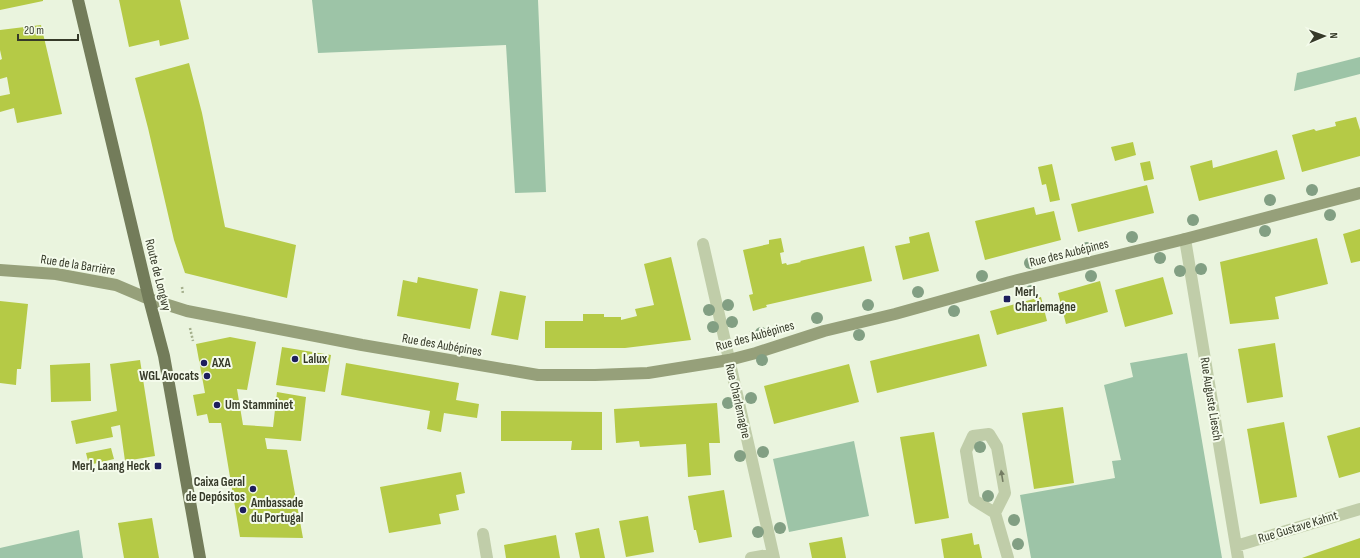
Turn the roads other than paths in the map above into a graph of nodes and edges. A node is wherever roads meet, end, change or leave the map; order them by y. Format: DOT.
graph roads {
  1 [pos="78,0"];
  2 [pos="1360,194"];
  3 [pos="1185,239"];
  4 [pos="702,244"];
  5 [pos="0,270"];
  6 [pos="148,298"];
  7 [pos="729,360"];
  8 [pos="1360,509"];
  9 [pos="995,513"];
  10 [pos="483,534"];
  11 [pos="1237,552"];
  12 [pos="774,556"];
  13 [pos="200,558"];
  14 [pos="487,558"];
  15 [pos="751,558"];
  16 [pos="1008,558"];
  1 -- 6 [label="main road, Route de Longwy"];
  2 -- 3 [label="street, Rue des Aubépines"];
  3 -- 7 [label="street, Rue des Aubépines"];
  3 -- 11 [label="street, Rue Auguste Liesch"];
  4 -- 7 [label="street, Rue Charlemagne"];
  5 -- 6 [label="street, Rue de la Barrière"];
  6 -- 7 [label="street, Rue des Aubépines"];
  6 -- 13 [label="main road, Route de Longwy"];
  7 -- 12 [label="street, Rue Charlemagne"];
  8 -- 11 [label="street, Rue Gustave Kahnt"];
  9 -- 9 [label="street, one-way"];
  9 -- 16 [label="street"];
  10 -- 14 [label="street"];
  12 -- 15 [label="street"];
}
